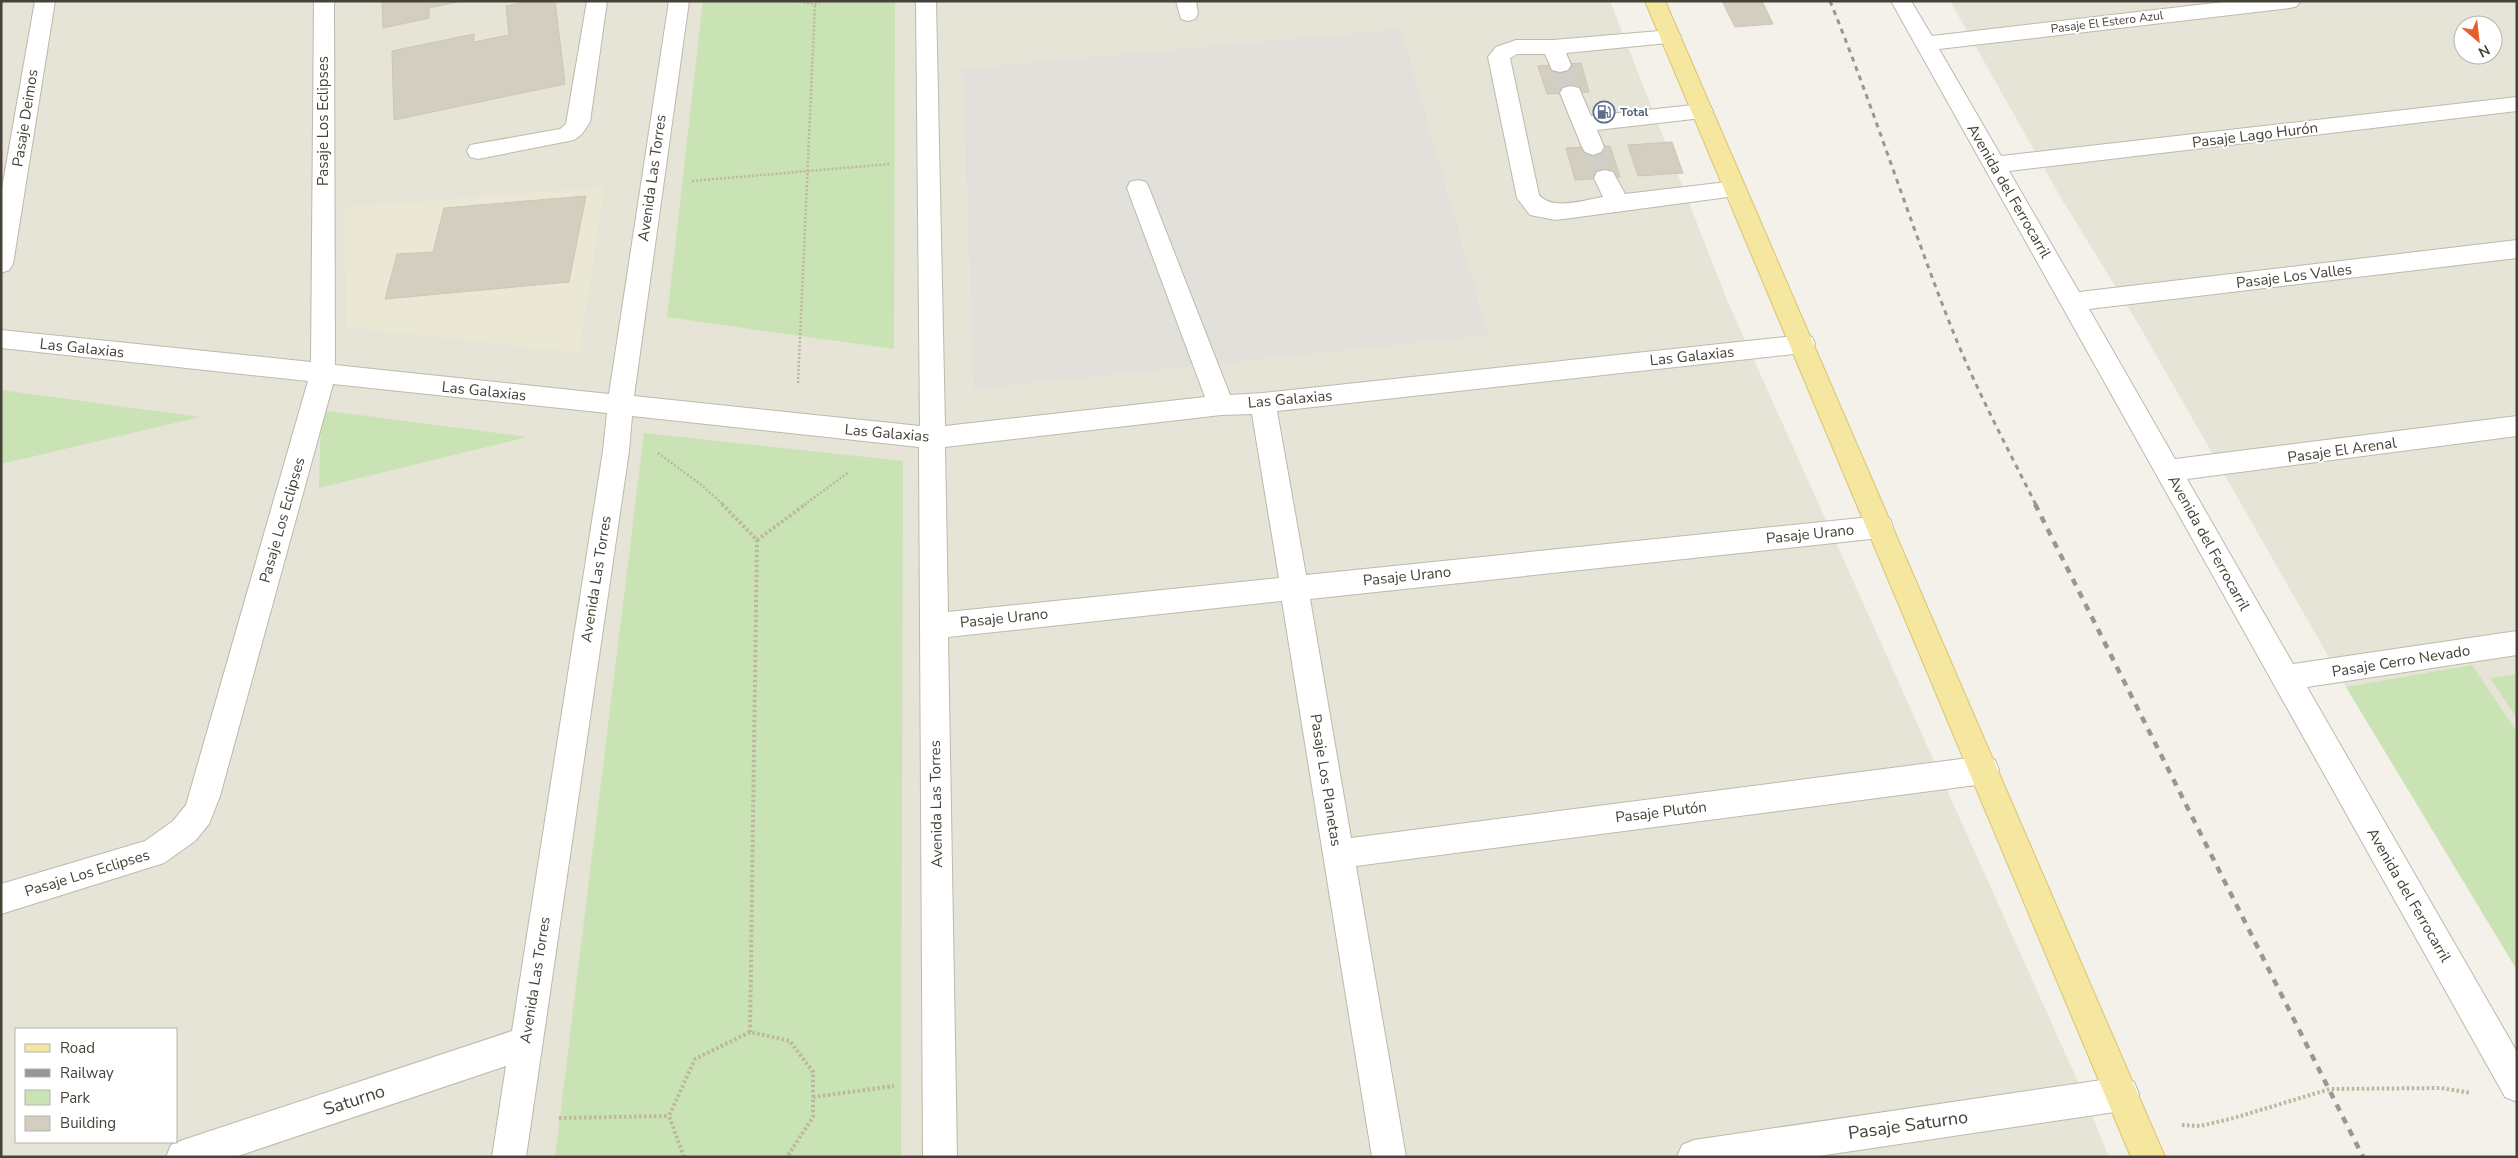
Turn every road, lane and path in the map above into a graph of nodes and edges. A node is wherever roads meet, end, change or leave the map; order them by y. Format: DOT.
graph roads {
  1 [pos="45,1"];
  2 [pos="324,1"];
  3 [pos="597,1"];
  4 [pos="679,1"];
  5 [pos="795,1"];
  6 [pos="823,1"];
  7 [pos="926,1"];
  8 [pos="1655,1"];
  9 [pos="1900,1"];
  10 [pos="2290,1"];
  11 [pos="815,4"];
  12 [pos="1671,37"];
  13 [pos="1925,44"];
  14 [pos="1571,93"];
  15 [pos="2517,104"];
  16 [pos="1702,111"];
  17 [pos="1583,124"];
  18 [pos="1593,147"];
  19 [pos="478,151"];
  20 [pos="928,162"];
  21 [pos="1994,165"];
  22 [pos="808,171"];
  23 [pos="1605,178"];
  24 [pos="651,185"];
  25 [pos="1138,188"];
  26 [pos="1735,189"];
  27 [pos="1618,203"];
  28 [pos="2517,249"];
  29 [pos="1,264"];
  30 [pos="2071,302"];
  31 [pos="1,339"];
  32 [pos="1803,344"];
  33 [pos="323,374"];
  34 [pos="798,383"];
  35 [pos="1263,403"];
  36 [pos="620,405"];
  37 [pos="1222,405"];
  38 [pos="2517,426"];
  39 [pos="932,438"];
  40 [pos="658,453"];
  41 [pos="2168,471"];
  42 [pos="849,472"];
  43 [pos="1880,527"];
  44 [pos="757,540"];
  45 [pos="1294,588"];
  46 [pos="934,626"];
  47 [pos="2517,643"];
  48 [pos="2284,678"];
  49 [pos="1984,770"];
  50 [pos="1338,854"];
  51 [pos="1,899"];
  52 [pos="750,1032"];
  53 [pos="526,1043"];
  54 [pos="2505,1044"];
  55 [pos="939,1079"];
  56 [pos="2517,1085"];
  57 [pos="2479,1094"];
  58 [pos="813,1097"];
  59 [pos="2126,1105"];
  60 [pos="668,1116"];
  61 [pos="515,1119"];
  62 [pos="183,1157"];
  63 [pos="510,1157"];
  64 [pos="684,1157"];
  65 [pos="787,1157"];
  66 [pos="940,1157"];
  67 [pos="1389,1157"];
  68 [pos="1694,1157"];
  69 [pos="2148,1157"];
  1 -- 29 [label="street, Pasaje Deimos"];
  2 -- 33 [label="street, Pasaje Los Eclipses"];
  3 -- 19 [label="street"];
  4 -- 24 [label="street, Avenida Las Torres"];
  5 -- 11 [label="path"];
  6 -- 11 [label="path"];
  7 -- 20 [label="street, Avenida Las Torres"];
  8 -- 12 [label="main road"];
  9 -- 13 [label="street, Avenida del Ferrocarril"];
  10 -- 13 [label="street, Pasaje El Estero Azul"];
  11 -- 22 [label="path"];
  12 -- 16 [label="main road"];
  12 -- 27 [label="street"];
  13 -- 21 [label="street, Avenida del Ferrocarril"];
  14 -- 17 [label="street"];
  15 -- 21 [label="street, Pasaje Lago Hurón"];
  16 -- 17 [label="street"];
  16 -- 26 [label="main road"];
  17 -- 18 [label="street"];
  20 -- 22 [label="path"];
  20 -- 39 [label="street, Avenida Las Torres"];
  21 -- 30 [label="street, Avenida del Ferrocarril"];
  22 -- 24 [label="path"];
  22 -- 34 [label="path"];
  23 -- 27 [label="street"];
  24 -- 36 [label="street, Avenida Las Torres"];
  25 -- 37 [label="street"];
  26 -- 27 [label="street"];
  26 -- 32 [label="main road"];
  28 -- 30 [label="street, Pasaje Los Valles"];
  30 -- 41 [label="street, Avenida del Ferrocarril"];
  31 -- 33 [label="street, Las Galaxias"];
  32 -- 35 [label="street, Las Galaxias"];
  32 -- 43 [label="main road"];
  33 -- 36 [label="street, Las Galaxias"];
  33 -- 51 [label="street, Pasaje Los Eclipses"];
  35 -- 37 [label="street, Las Galaxias"];
  35 -- 45 [label="street, Pasaje Los Planetas"];
  36 -- 39 [label="street, Las Galaxias"];
  36 -- 53 [label="street, Avenida Las Torres"];
  37 -- 39 [label="street, Las Galaxias"];
  38 -- 41 [label="street, Pasaje El Arenal"];
  39 -- 46 [label="street, Avenida Las Torres"];
  40 -- 44 [label="path"];
  41 -- 48 [label="street, Avenida del Ferrocarril"];
  42 -- 44 [label="path"];
  43 -- 45 [label="street, Pasaje Urano"];
  43 -- 49 [label="main road"];
  44 -- 52 [label="path"];
  45 -- 46 [label="street, Pasaje Urano"];
  45 -- 50 [label="street, Pasaje Los Planetas"];
  46 -- 55 [label="street, Avenida Las Torres"];
  47 -- 48 [label="street, Pasaje Cerro Nevado"];
  48 -- 54 [label="street, Avenida del Ferrocarril"];
  49 -- 50 [label="street, Pasaje Plutón"];
  49 -- 59 [label="main road"];
  50 -- 67 [label="street, Pasaje Los Planetas"];
  52 -- 58 [label="path"];
  52 -- 60 [label="path"];
  53 -- 61 [label="street, Avenida Las Torres"];
  53 -- 62 [label="street, Saturno"];
  54 -- 56 [label="street, Avenida del Ferrocarril"];
  55 -- 58 [label="path"];
  55 -- 66 [label="street, Avenida Las Torres"];
  57 -- 59 [label="path"];
  58 -- 65 [label="path"];
  59 -- 68 [label="street, Pasaje Saturno"];
  59 -- 69 [label="main road"];
  60 -- 61 [label="path"];
  60 -- 64 [label="path"];
  61 -- 63 [label="street, Avenida Las Torres"];
}
